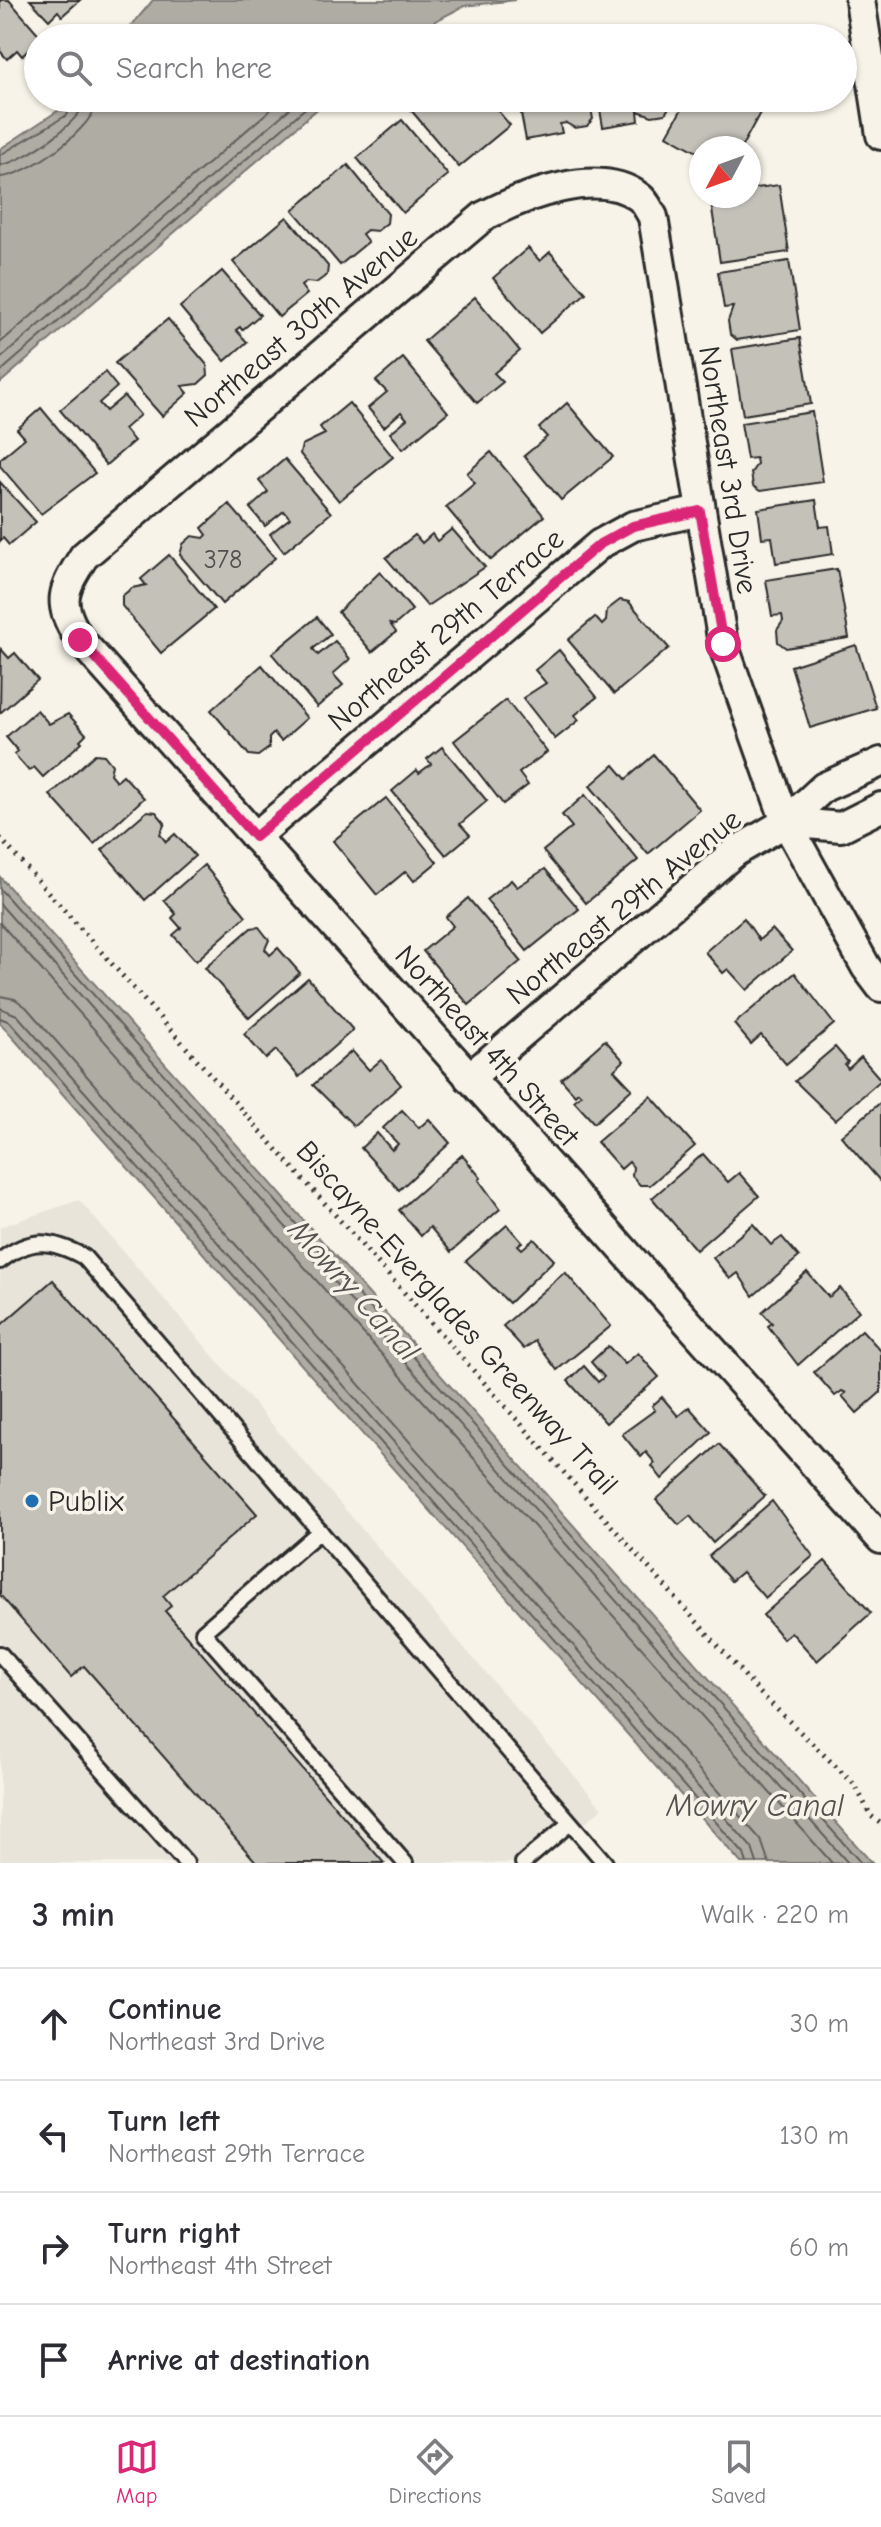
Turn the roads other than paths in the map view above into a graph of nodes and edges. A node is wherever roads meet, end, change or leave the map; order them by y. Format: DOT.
graph roads {
  1 [pos="860,0"];
  2 [pos="881,135"];
  3 [pos="618,186"];
  4 [pos="700,511"];
  5 [pos="64,589"];
  6 [pos="881,762"];
  7 [pos="847,777"];
  8 [pos="874,811"];
  9 [pos="786,822"];
  10 [pos="255,837"];
  11 [pos="881,987"];
  12 [pos="469,1078"];
  13 [pos="0,1261"];
  14 [pos="320,1531"];
  15 [pos="881,1539"];
  16 [pos="0,1654"];
  17 [pos="570,1823"];
  18 [pos="186,1863"];
  19 [pos="405,1863"];
  20 [pos="523,1863"];
  21 [pos="605,1863"];
  1 -- 2 [label="street"];
  3 -- 4 [label="street, Northeast 3rd Drive"];
  3 -- 5 [label="street, Northeast 30th Avenue"];
  4 -- 9 [label="street, Northeast 3rd Drive"];
  4 -- 10 [label="street, Northeast 29th Terrace"];
  5 -- 10 [label="street, Northeast 4th Street"];
  6 -- 7 [label="street, Northeast 29th Avenue"];
  7 -- 8 [label="street, Northeast 29th Avenue"];
  7 -- 9 [label="street, Northeast 29th Avenue"];
  8 -- 9 [label="street, Northeast 29th Avenue"];
  9 -- 11 [label="street, Northeast 3rd Drive"];
  9 -- 12 [label="street, Northeast 29th Avenue"];
  10 -- 12 [label="street, Northeast 4th Street"];
  12 -- 15 [label="street, Northeast 4th Street"];
  13 -- 14 [label="lane"];
  14 -- 17 [label="lane"];
  14 -- 19 [label="lane"];
  16 -- 18 [label="lane"];
  17 -- 20 [label="lane"];
  17 -- 21 [label="lane"];
}
